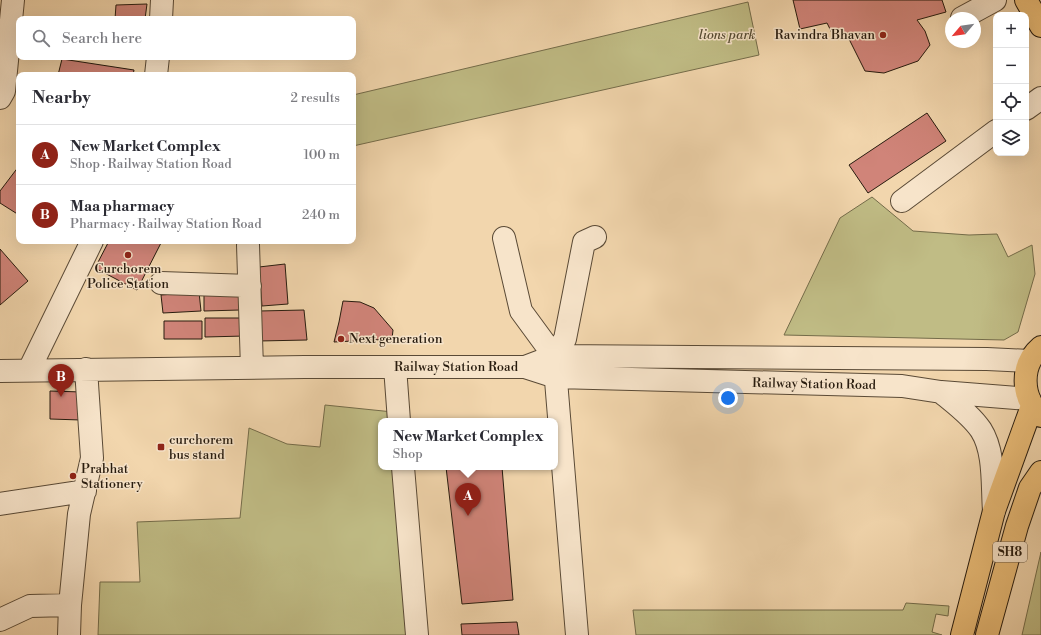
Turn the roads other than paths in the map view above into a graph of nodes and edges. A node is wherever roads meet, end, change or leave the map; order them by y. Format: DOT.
graph roads {
  1 [pos="13,0"];
  2 [pos="162,0"];
  3 [pos="995,0"];
  4 [pos="973,12"];
  5 [pos="160,16"];
  6 [pos="158,60"];
  7 [pos="156,72"];
  8 [pos="0,98"];
  9 [pos="1041,98"];
  10 [pos="1029,107"];
  11 [pos="993,133"];
  12 [pos="902,201"];
  13 [pos="594,237"];
  14 [pos="504,238"];
  15 [pos="91,244"];
  16 [pos="248,245"];
  17 [pos="161,283"];
  18 [pos="250,286"];
  19 [pos="1035,354"];
  20 [pos="554,356"];
  21 [pos="395,367"];
  22 [pos="525,367"];
  23 [pos="252,368"];
  24 [pos="29,370"];
  25 [pos="86,370"];
  26 [pos="0,371"];
  27 [pos="556,377"];
  28 [pos="941,392"];
  29 [pos="1034,407"];
  30 [pos="399,418"];
  31 [pos="403,470"];
  32 [pos="1041,472"];
  33 [pos="84,491"];
  34 [pos="0,504"];
  35 [pos="994,511"];
  36 [pos="70,605"];
  37 [pos="0,620"];
  38 [pos="69,635"];
  39 [pos="418,635"];
  40 [pos="577,635"];
  41 [pos="962,635"];
  42 [pos="987,635"];
  1 -- 8 [label="street"];
  2 -- 5 [label="street"];
  3 -- 4 [label="street"];
  6 -- 7 [label="street"];
  9 -- 10 [label="street"];
  11 -- 12 [label="street"];
  13 -- 20 [label="street"];
  14 -- 20 [label="street"];
  15 -- 24 [label="street"];
  16 -- 18 [label="street"];
  17 -- 18 [label="street"];
  18 -- 23 [label="street"];
  19 -- 20 [label="street"];
  19 -- 29 [label="main road"];
  20 -- 22 [label="street"];
  20 -- 27 [label="street"];
  21 -- 22 [label="street, Railway Station Road"];
  21 -- 23 [label="street, Railway Station Road"];
  21 -- 30 [label="street"];
  22 -- 27 [label="street, Railway Station Road"];
  23 -- 25 [label="street, Railway Station Road"];
  24 -- 25 [label="street, Railway Station Road"];
  24 -- 26 [label="street, Railway Station Road"];
  25 -- 33 [label="street"];
  27 -- 28 [label="street, Railway Station Road"];
  27 -- 40 [label="street"];
  28 -- 29 [label="street, Railway Station Road"];
  28 -- 35 [label="street"];
  29 -- 35 [label="main road, SH8"];
  31 -- 39 [label="street"];
  32 -- 42 [label="main road, SH8"];
  33 -- 34 [label="street"];
  33 -- 36 [label="street"];
  35 -- 41 [label="main road, SH8"];
  36 -- 37 [label="street"];
  36 -- 38 [label="street"];
}
